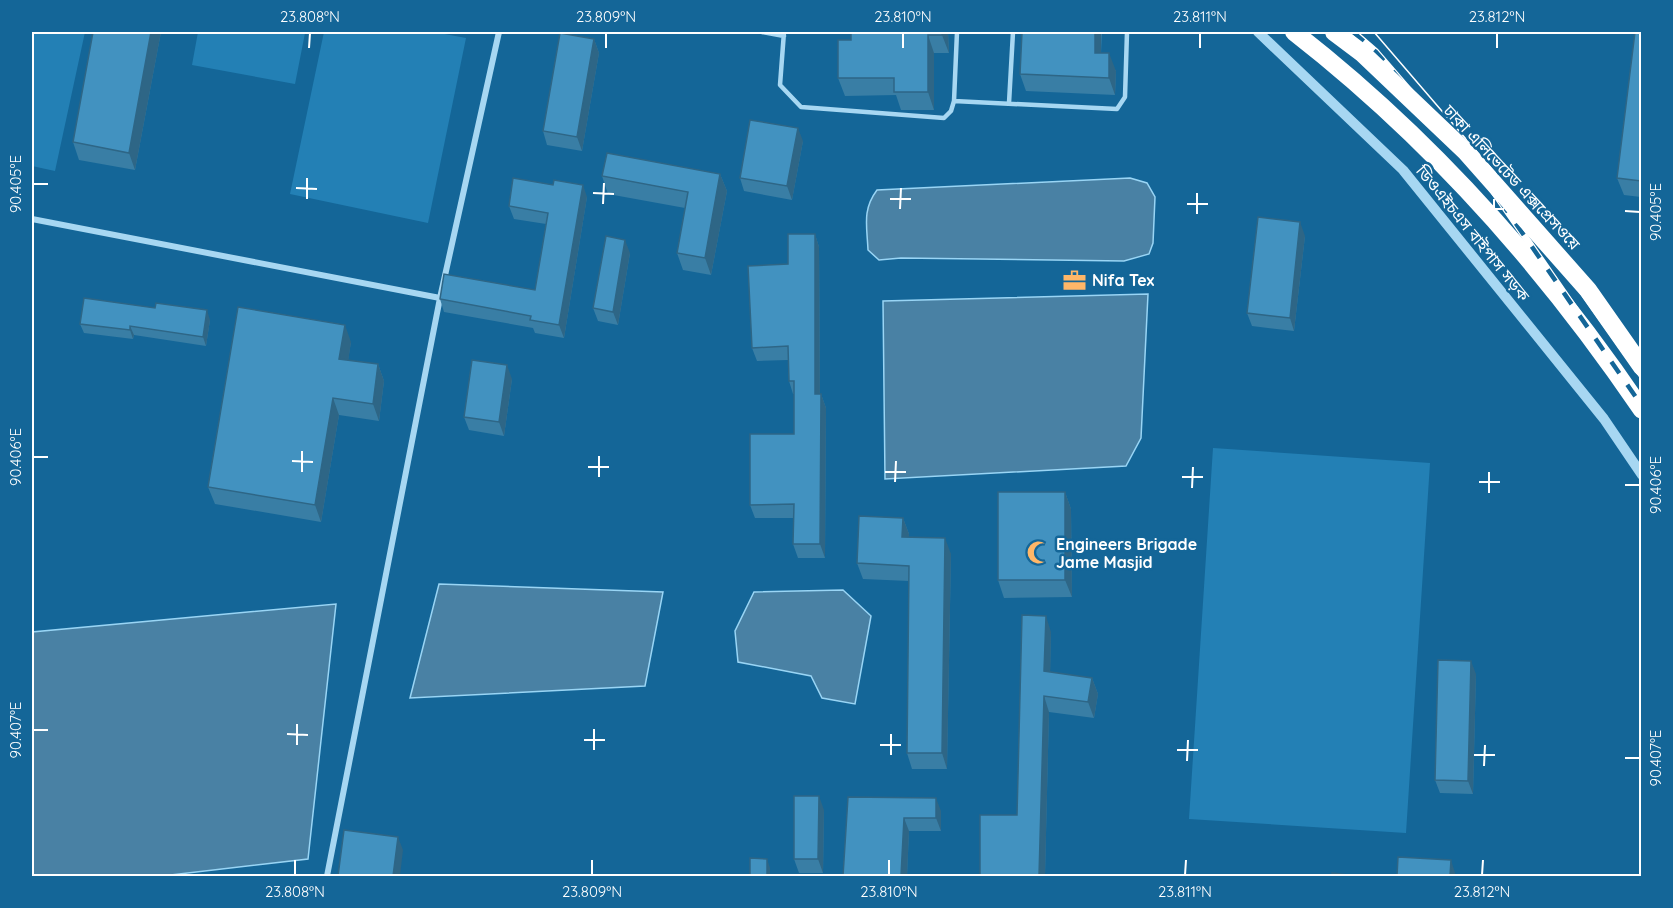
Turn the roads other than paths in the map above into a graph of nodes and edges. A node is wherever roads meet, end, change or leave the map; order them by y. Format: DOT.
graph roads {
  1 [pos="499,32"];
  2 [pos="762,32"];
  3 [pos="957,32"];
  4 [pos="1013,32"];
  5 [pos="1127,32"];
  6 [pos="1258,32"];
  7 [pos="1294,32"];
  8 [pos="1334,32"];
  9 [pos="784,34"];
  10 [pos="954,101"];
  11 [pos="1009,104"];
  12 [pos="32,219"];
  13 [pos="440,298"];
  14 [pos="1641,367"];
  15 [pos="1641,410"];
  16 [pos="1641,475"];
  17 [pos="327,876"];
  1 -- 13 [label="street"];
  2 -- 9 [label="lane"];
  3 -- 10 [label="lane"];
  4 -- 11 [label="lane"];
  5 -- 11 [label="lane"];
  6 -- 16 [label="street, ডিওএইচএস বাইপাস সড়ক"];
  7 -- 15 [label="highway"];
  8 -- 14 [label="highway, ঢাকা এলিভেটেড এক্সপ্রেসওয়ে, bridge"];
  9 -- 10 [label="lane"];
  10 -- 11 [label="lane"];
  12 -- 13 [label="street"];
  13 -- 17 [label="street"];
}
